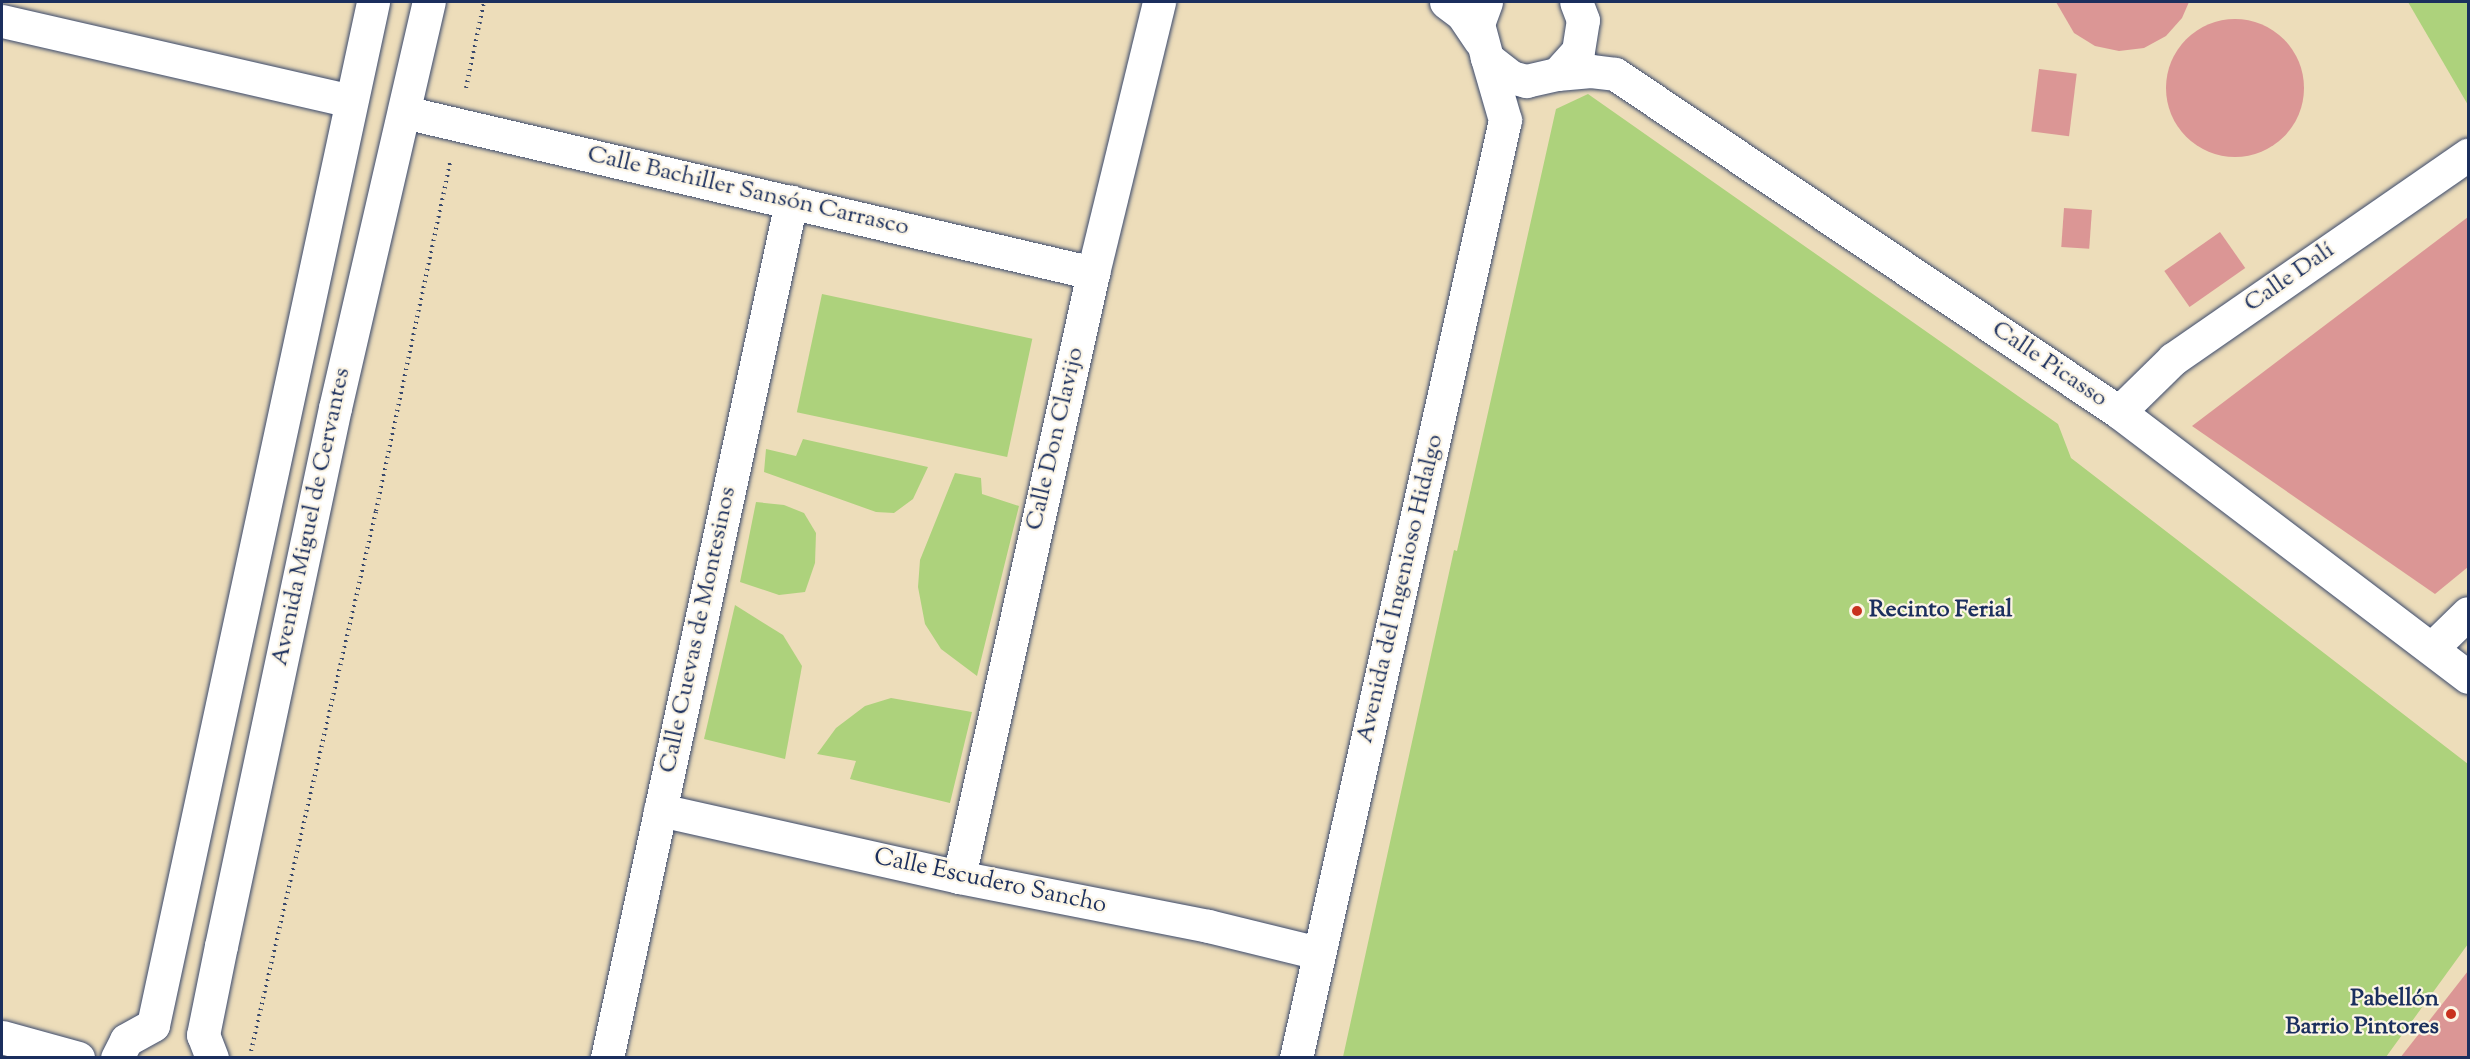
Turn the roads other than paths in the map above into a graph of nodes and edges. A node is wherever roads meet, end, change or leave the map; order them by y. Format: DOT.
graph roads {
  1 [pos="373,2"];
  2 [pos="429,2"];
  3 [pos="1159,2"];
  4 [pos="1446,2"];
  5 [pos="1486,2"];
  6 [pos="1580,11"];
  7 [pos="2,21"];
  8 [pos="1483,49"];
  9 [pos="1615,74"];
  10 [pos="1550,76"];
  11 [pos="351,101"];
  12 [pos="404,112"];
  13 [pos="1505,120"];
  14 [pos="2469,155"];
  15 [pos="791,202"];
  16 [pos="1093,273"];
  17 [pos="2119,412"];
  18 [pos="2469,613"];
  19 [pos="2432,648"];
  20 [pos="2469,677"];
  21 [pos="660,810"];
  22 [pos="958,878"];
  23 [pos="1319,953"];
  24 [pos="153,1025"];
  25 [pos="2,1037"];
  26 [pos="208,1046"];
  27 [pos="78,1058"];
  28 [pos="117,1058"];
  29 [pos="607,1058"];
  30 [pos="1296,1058"];
  1 -- 11 [label="street, Avenida Miguel de Cervantes"];
  2 -- 12 [label="street, Avenida Miguel de Cervantes"];
  3 -- 16 [label="street, Calle Don Clavijo"];
  4 -- 8 [label="street"];
  5 -- 8 [label="street"];
  6 -- 9 [label="street"];
  6 -- 10 [label="street, Avenida del Ingenioso Hidalgo"];
  7 -- 11 [label="street"];
  8 -- 10 [label="street, Calle Picasso"];
  8 -- 13 [label="street, Avenida del Ingenioso Hidalgo"];
  9 -- 10 [label="street, Calle Picasso"];
  9 -- 17 [label="street, Calle Picasso"];
  10 -- 13 [label="street, Avenida del Ingenioso Hidalgo"];
  11 -- 24 [label="street, Avenida Miguel de Cervantes"];
  12 -- 15 [label="street, Calle Bachiller Sansón Carrasco"];
  12 -- 26 [label="street, Avenida Miguel de Cervantes"];
  13 -- 23 [label="street, Avenida del Ingenioso Hidalgo"];
  14 -- 17 [label="street, Calle Dalí"];
  15 -- 16 [label="street, Calle Bachiller Sansón Carrasco"];
  15 -- 21 [label="street, Calle Cuevas de Montesinos"];
  16 -- 22 [label="street, Calle Don Clavijo"];
  17 -- 19 [label="street, Calle Picasso"];
  18 -- 19 [label="street"];
  19 -- 20 [label="street, Calle Picasso"];
  21 -- 22 [label="street, Calle Escudero Sancho"];
  21 -- 29 [label="street, Calle Cuevas de Montesinos"];
  22 -- 23 [label="street, Calle Escudero Sancho"];
  23 -- 30 [label="street, Avenida del Ingenioso Hidalgo"];
  24 -- 26 [label="street, Avenida Miguel de Cervantes"];
  24 -- 28 [label="street, Avenida Miguel de Cervantes"];
  25 -- 27 [label="street"];
}
